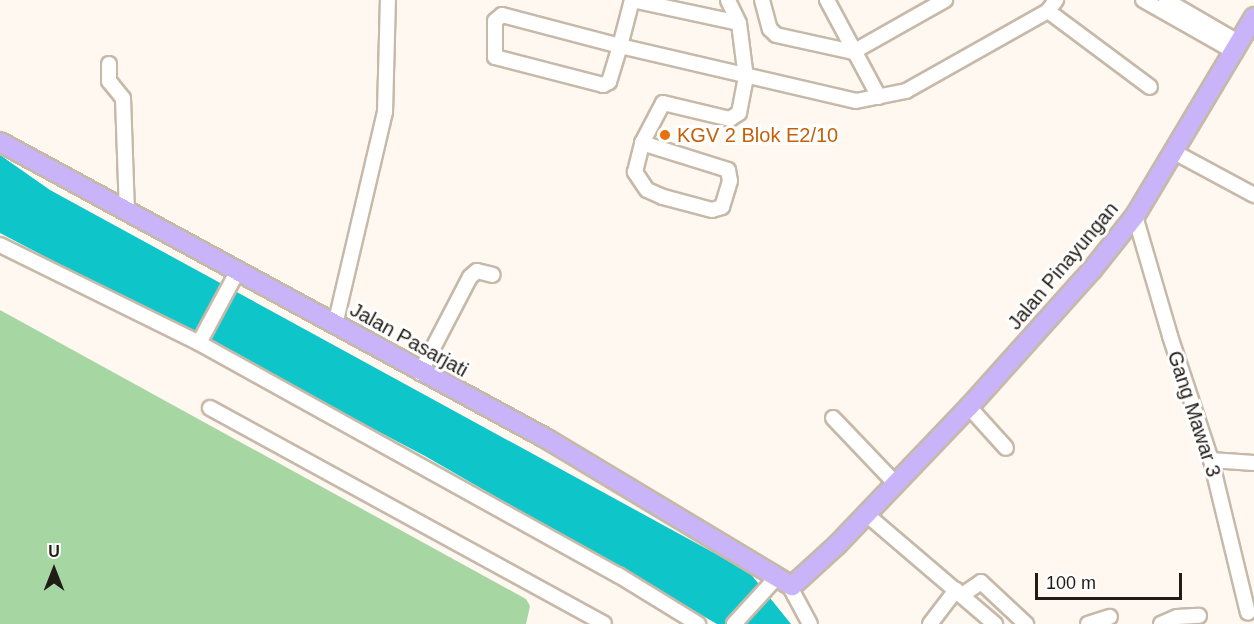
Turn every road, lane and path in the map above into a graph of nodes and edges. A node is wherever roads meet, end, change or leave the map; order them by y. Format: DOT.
graph roads {
  1 [pos="388,0"];
  2 [pos="632,0"];
  3 [pos="728,0"];
  4 [pos="762,0"];
  5 [pos="827,0"];
  6 [pos="945,0"];
  7 [pos="1143,0"];
  8 [pos="1166,0"];
  9 [pos="1052,6"];
  10 [pos="1254,17"];
  11 [pos="739,24"];
  12 [pos="620,46"];
  13 [pos="1238,48"];
  14 [pos="853,52"];
  15 [pos="109,64"];
  16 [pos="746,78"];
  17 [pos="1150,87"];
  18 [pos="879,97"];
  19 [pos="0,142"];
  20 [pos="642,143"];
  21 [pos="1174,152"];
  22 [pos="1254,195"];
  23 [pos="127,212"];
  24 [pos="1135,216"];
  25 [pos="0,245"];
  26 [pos="493,275"];
  27 [pos="234,280"];
  28 [pos="335,325"];
  29 [pos="199,343"];
  30 [pos="420,373"];
  31 [pos="969,407"];
  32 [pos="210,408"];
  33 [pos="833,418"];
  34 [pos="1006,447"];
  35 [pos="1211,460"];
  36 [pos="1254,464"];
  37 [pos="896,484"];
  38 [pos="866,514"];
  39 [pos="781,583"];
  40 [pos="959,592"];
  41 [pos="1248,613"];
  42 [pos="1199,616"];
  43 [pos="1110,617"];
  44 [pos="604,624"];
  45 [pos="698,624"];
  46 [pos="734,624"];
  47 [pos="810,624"];
  48 [pos="930,624"];
  49 [pos="995,624"];
  50 [pos="1026,624"];
  51 [pos="1088,624"];
  52 [pos="1161,624"];
  1 -- 28 [label="street"];
  2 -- 11 [label="street"];
  2 -- 12 [label="street"];
  3 -- 11 [label="street"];
  4 -- 14 [label="street"];
  5 -- 14 [label="street"];
  6 -- 14 [label="street"];
  7 -- 13 [label="street"];
  8 -- 13 [label="street"];
  9 -- 17 [label="street"];
  9 -- 18 [label="street"];
  10 -- 13 [label="main road, Jalan Pinayungan"];
  11 -- 16 [label="street"];
  12 -- 12 [label="street"];
  12 -- 16 [label="street"];
  13 -- 21 [label="main road, Jalan Pinayungan"];
  14 -- 18 [label="street"];
  15 -- 23 [label="street"];
  16 -- 18 [label="street"];
  16 -- 20 [label="street"];
  19 -- 23 [label="main road, Jalan Pasarjati"];
  20 -- 20 [label="street"];
  21 -- 22 [label="street"];
  21 -- 24 [label="main road, Jalan Pinayungan"];
  23 -- 27 [label="main road, Jalan Pasarjati"];
  24 -- 31 [label="main road, Jalan Pinayungan"];
  24 -- 35 [label="street, Gang Mawar 3"];
  25 -- 29 [label="street"];
  26 -- 30 [label="street"];
  27 -- 28 [label="main road, Jalan Pasarjati"];
  27 -- 29 [label="street"];
  28 -- 30 [label="main road, Jalan Pasarjati"];
  29 -- 45 [label="street"];
  30 -- 39 [label="main road, Jalan Pasarjati"];
  31 -- 34 [label="street"];
  31 -- 37 [label="main road, Jalan Pinayungan"];
  32 -- 44 [label="street"];
  33 -- 37 [label="street"];
  35 -- 36 [label="street"];
  35 -- 41 [label="street, Gang Mawar 3"];
  37 -- 38 [label="main road, Jalan Pinayungan"];
  38 -- 39 [label="main road, Jalan Pinayungan"];
  38 -- 40 [label="street"];
  39 -- 46 [label="street"];
  39 -- 47 [label="street"];
  40 -- 48 [label="street"];
  40 -- 49 [label="street"];
  40 -- 50 [label="street"];
  42 -- 52 [label="street"];
  43 -- 51 [label="street"];
}
